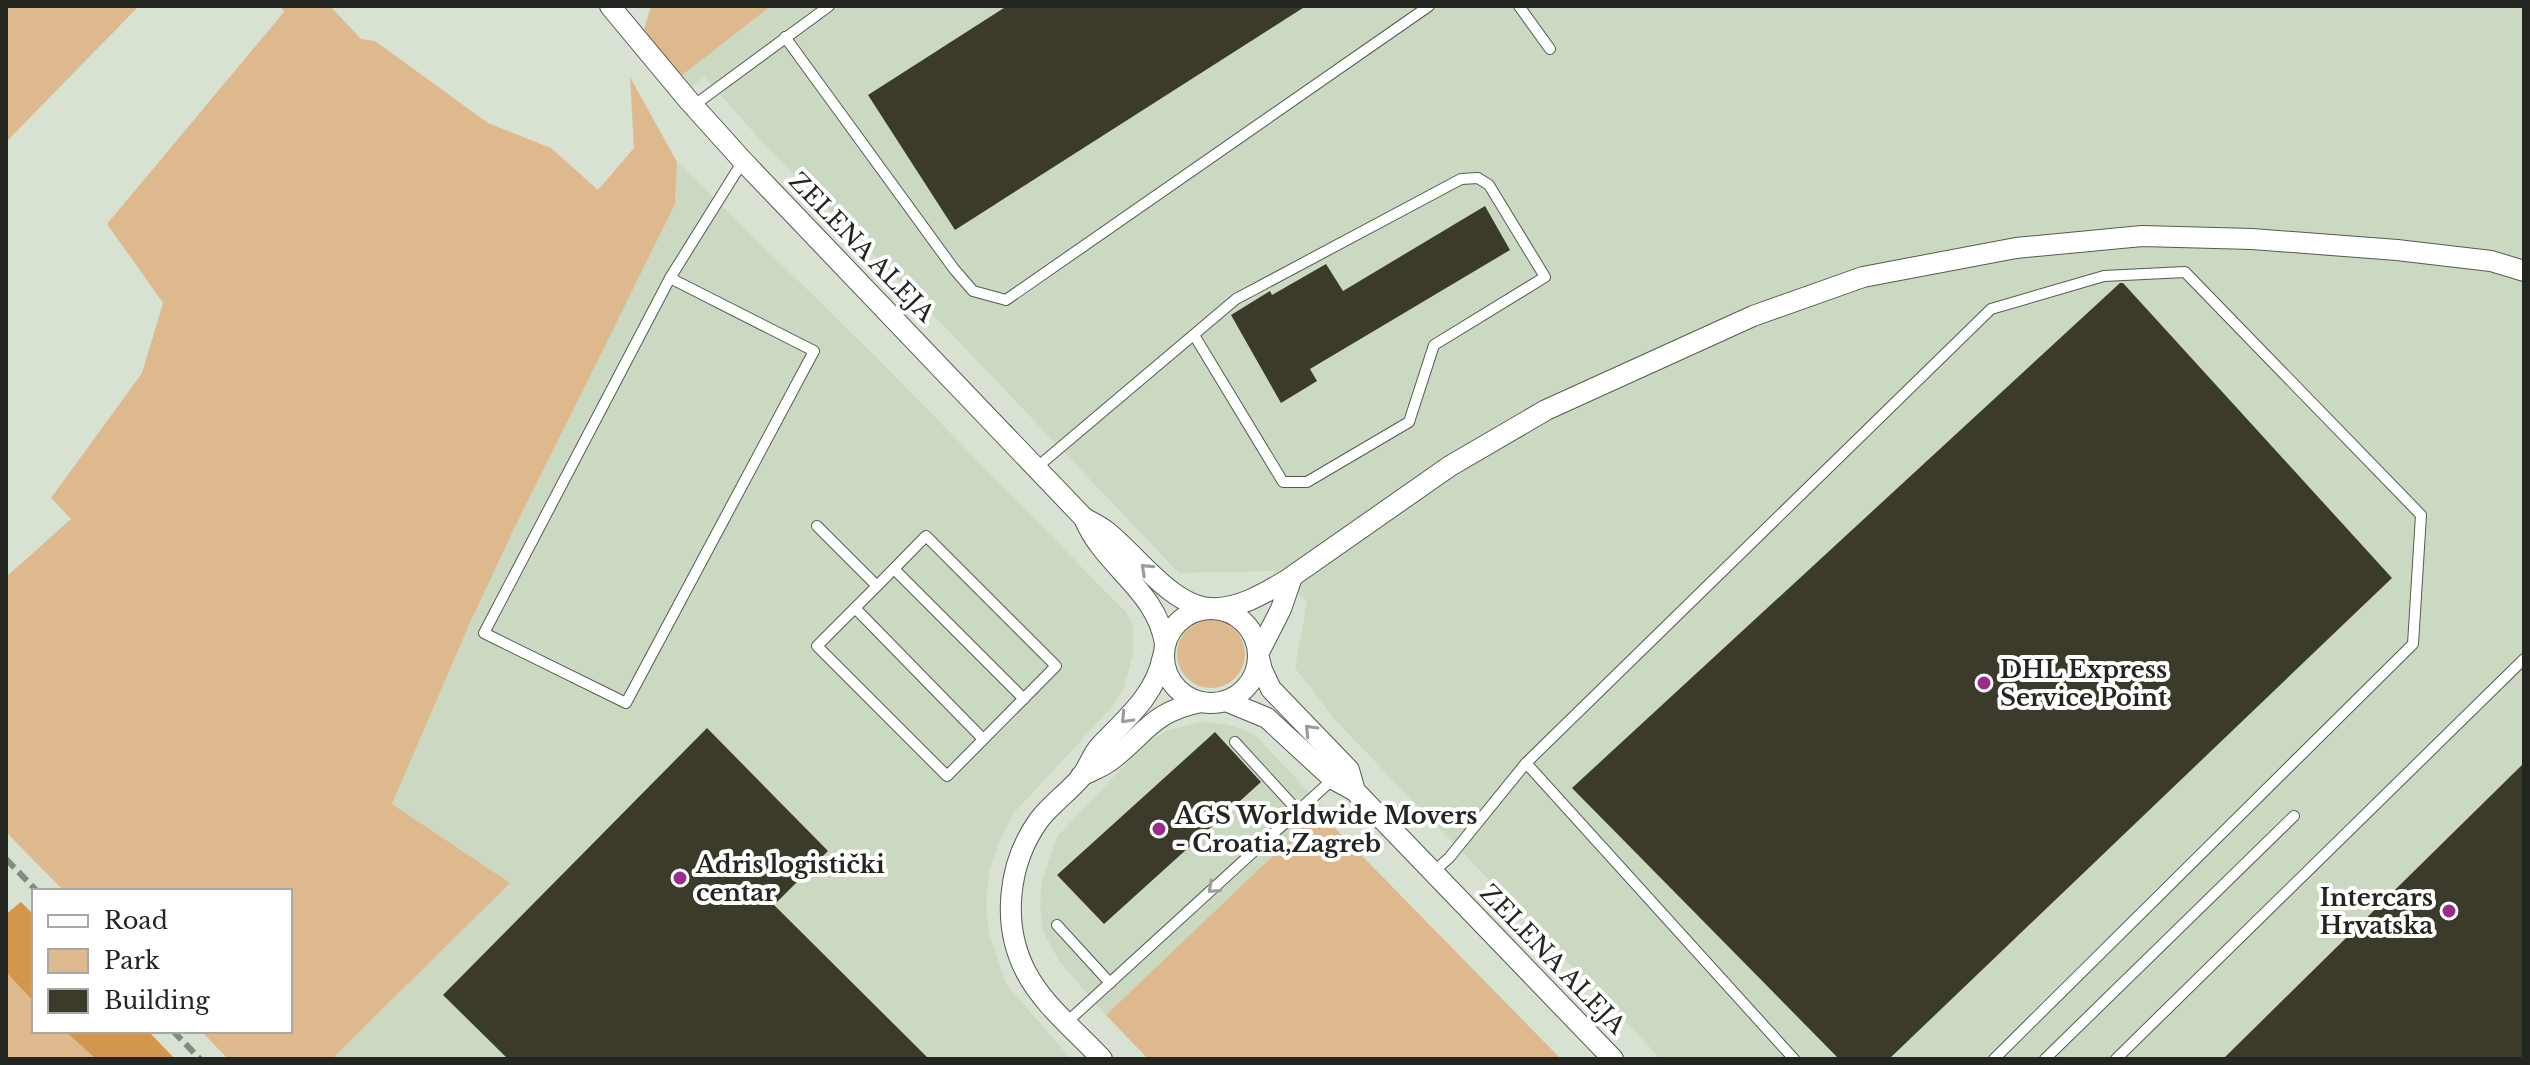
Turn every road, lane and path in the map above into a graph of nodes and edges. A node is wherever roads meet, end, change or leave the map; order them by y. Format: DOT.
graph roads {
  1 [pos="610,6"];
  2 [pos="829,6"];
  3 [pos="1429,6"];
  4 [pos="1519,6"];
  5 [pos="785,37"];
  6 [pos="1550,49"];
  7 [pos="693,106"];
  8 [pos="743,161"];
  9 [pos="2524,271"];
  10 [pos="670,278"];
  11 [pos="1194,335"];
  12 [pos="1036,468"];
  13 [pos="1084,518"];
  14 [pos="817,526"];
  15 [pos="894,569"];
  16 [pos="1292,577"];
  17 [pos="877,586"];
  18 [pos="855,608"];
  19 [pos="1212,609"];
  20 [pos="1164,650"];
  21 [pos="1258,654"];
  22 [pos="2524,659"];
  23 [pos="1024,699"];
  24 [pos="1226,701"];
  25 [pos="1201,702"];
  26 [pos="983,739"];
  27 [pos="1235,742"];
  28 [pos="1526,763"];
  29 [pos="1081,776"];
  30 [pos="1333,779"];
  31 [pos="1355,791"];
  32 [pos="1298,811"];
  33 [pos="2294,816"];
  34 [pos="1433,872"];
  35 [pos="1057,925"];
  36 [pos="1110,983"];
  37 [pos="1067,1022"];
  38 [pos="1102,1059"];
  39 [pos="1613,1059"];
  40 [pos="1794,1059"];
  41 [pos="1994,1059"];
  42 [pos="2045,1059"];
  43 [pos="2116,1059"];
  1 -- 7 [label="street, ZELENA ALEJA"];
  2 -- 5 [label="lane"];
  3 -- 5 [label="lane"];
  4 -- 6 [label="lane"];
  5 -- 7 [label="lane"];
  7 -- 8 [label="street, ZELENA ALEJA"];
  8 -- 10 [label="lane"];
  8 -- 12 [label="street, ZELENA ALEJA"];
  9 -- 16 [label="street"];
  10 -- 10 [label="lane"];
  11 -- 11 [label="lane"];
  11 -- 12 [label="lane"];
  12 -- 13 [label="street, ZELENA ALEJA"];
  19 -- 13 [label="street, ZELENA ALEJA, one-way"];
  13 -- 20 [label="street, ZELENA ALEJA"];
  14 -- 17 [label="lane"];
  15 -- 17 [label="lane"];
  15 -- 23 [label="lane"];
  15 -- 23 [label="lane"];
  16 -- 19 [label="street"];
  16 -- 21 [label="street"];
  17 -- 18 [label="lane"];
  18 -- 26 [label="lane"];
  18 -- 26 [label="lane"];
  19 -- 20 [label="street, ZELENA ALEJA"];
  19 -- 21 [label="street, ZELENA ALEJA"];
  20 -- 25 [label="street, ZELENA ALEJA"];
  20 -- 29 [label="street, ZELENA ALEJA, one-way"];
  21 -- 24 [label="street"];
  31 -- 21 [label="street, ZELENA ALEJA, one-way"];
  22 -- 43 [label="lane"];
  23 -- 26 [label="lane"];
  24 -- 25 [label="street, ZELENA ALEJA"];
  24 -- 30 [label="street, ZELENA ALEJA"];
  25 -- 29 [label="street, ZELENA ALEJA"];
  27 -- 32 [label="lane"];
  28 -- 34 [label="lane"];
  28 -- 40 [label="lane"];
  28 -- 41 [label="lane"];
  29 -- 37 [label="street, ZELENA ALEJA"];
  30 -- 31 [label="street, ZELENA ALEJA"];
  30 -- 32 [label="lane"];
  31 -- 34 [label="street, ZELENA ALEJA"];
  32 -- 36 [label="lane, one-way"];
  33 -- 42 [label="lane"];
  34 -- 39 [label="street, ZELENA ALEJA"];
  35 -- 36 [label="lane"];
  36 -- 37 [label="lane"];
  37 -- 38 [label="street, ZELENA ALEJA"];
}
